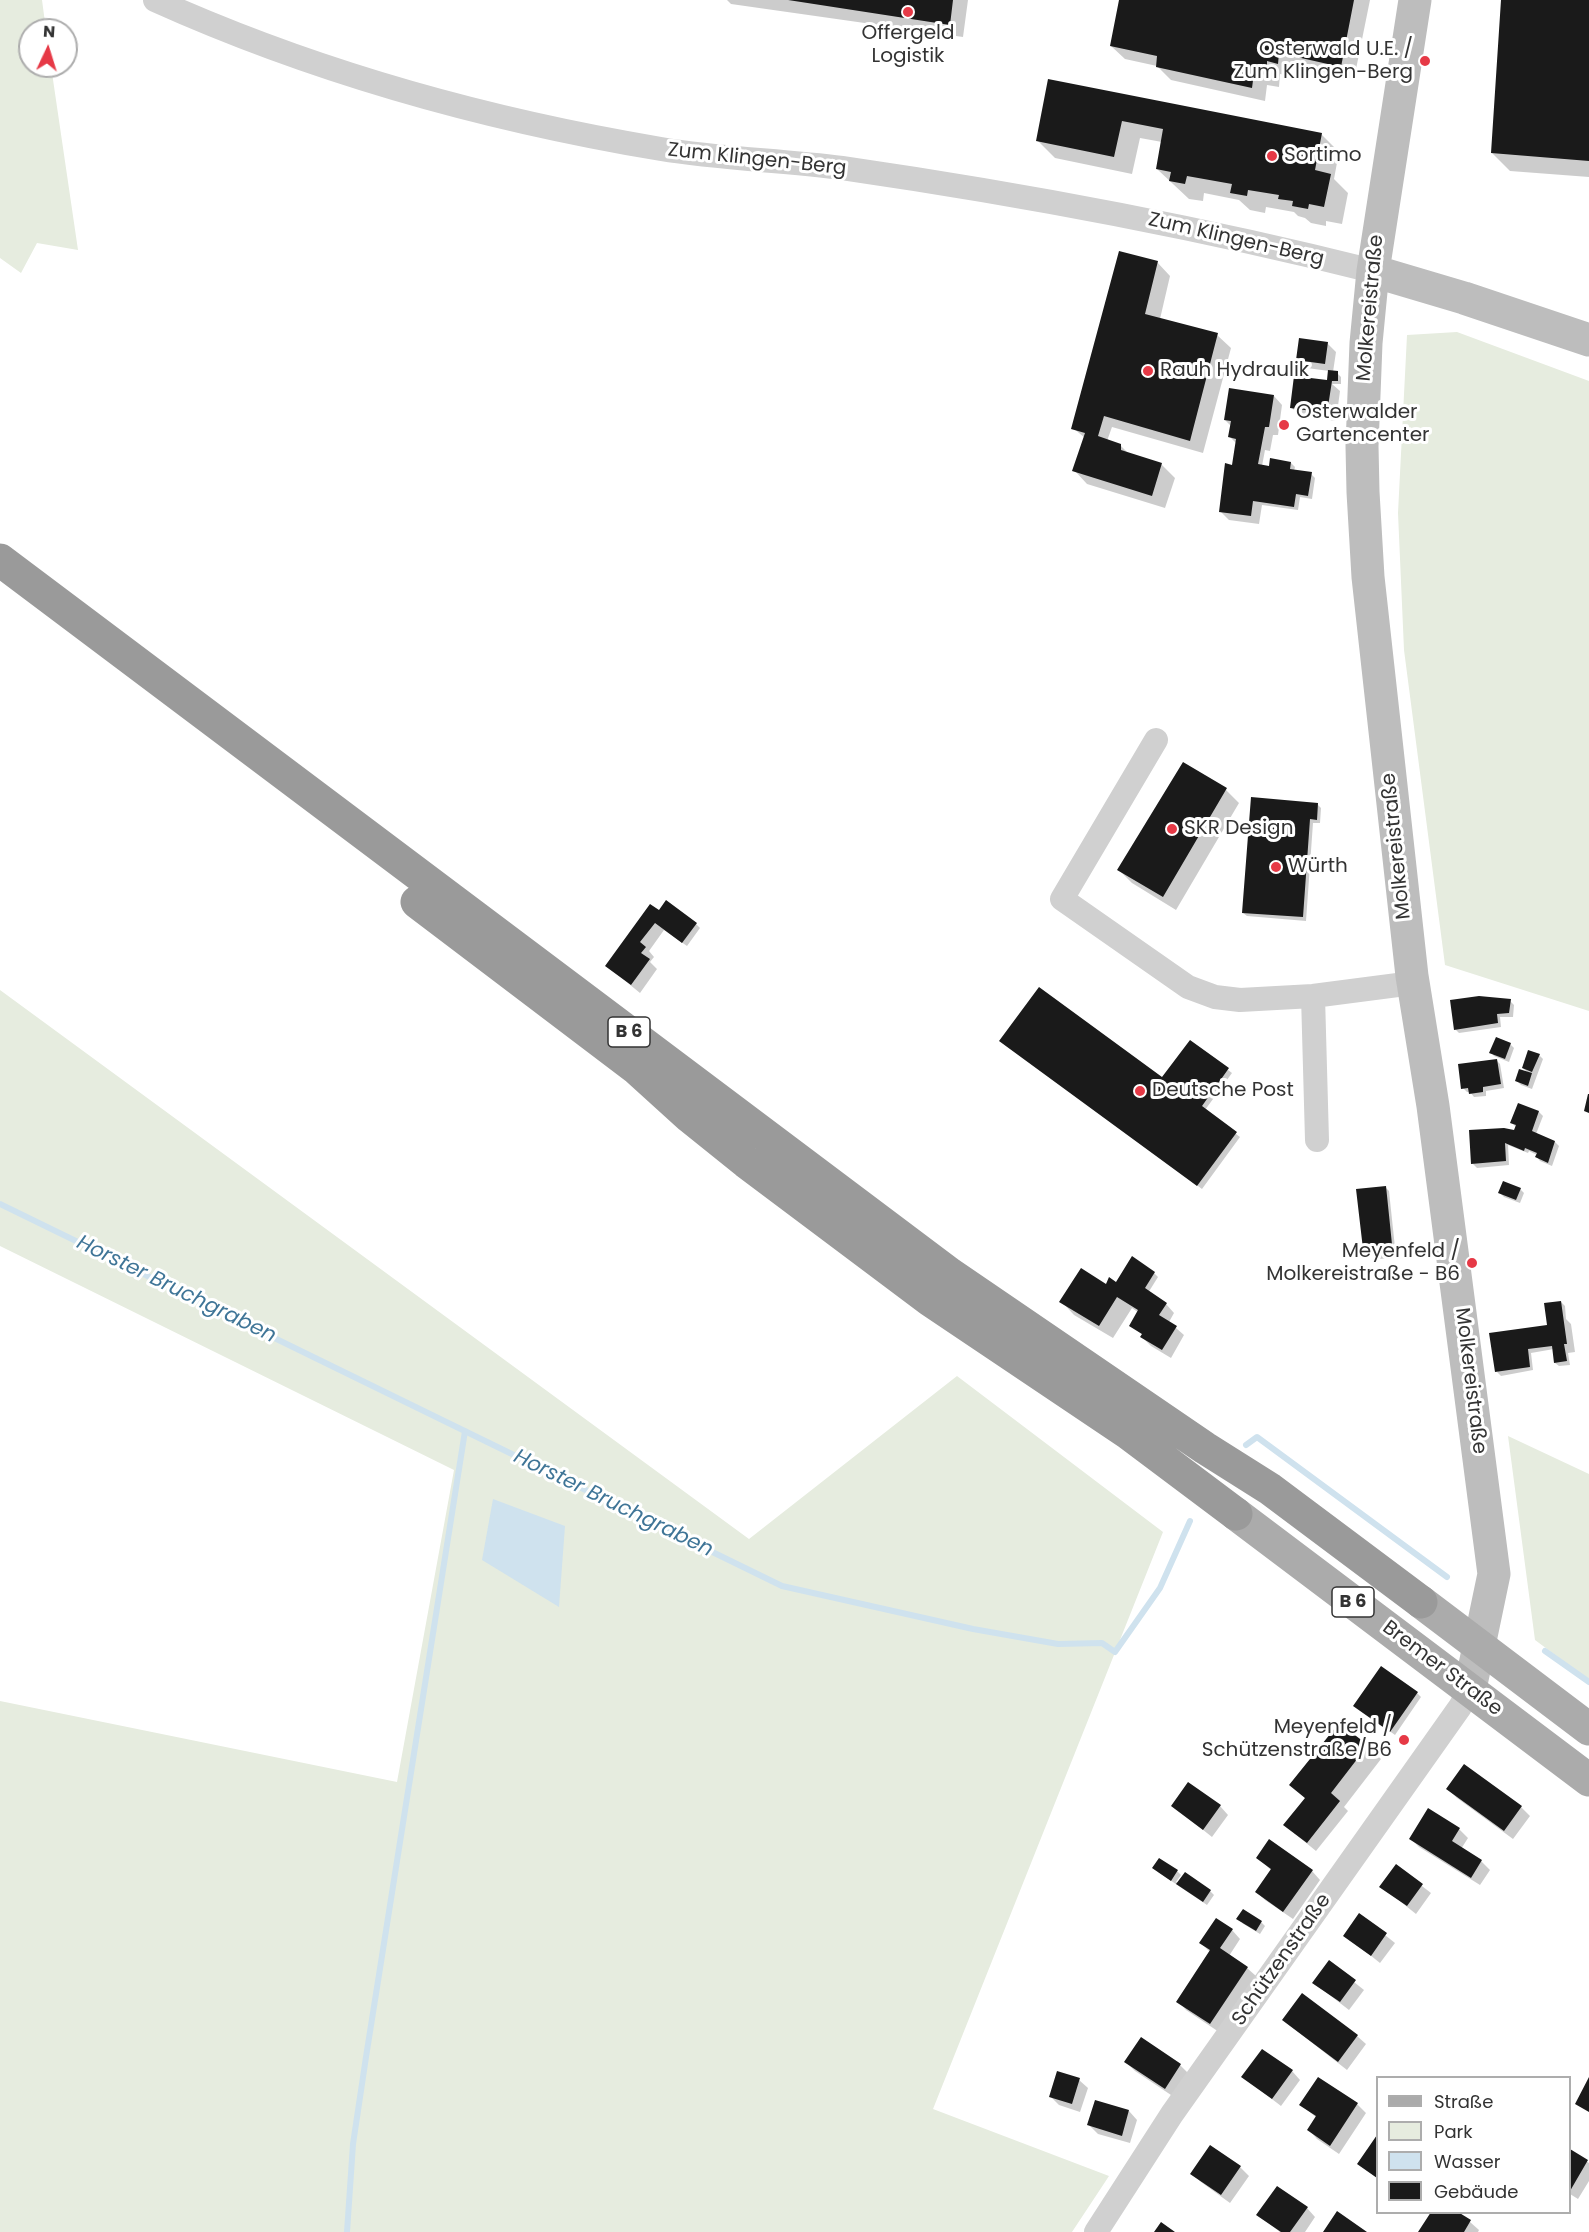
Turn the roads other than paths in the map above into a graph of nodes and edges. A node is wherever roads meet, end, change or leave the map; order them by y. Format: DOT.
graph roads {
  1 [pos="155,0"];
  2 [pos="1415,0"];
  3 [pos="1372,271"];
  4 [pos="1589,340"];
  5 [pos="0,560"];
  6 [pos="0,586"];
  7 [pos="1156,740"];
  8 [pos="1413,983"];
  9 [pos="1313,996"];
  10 [pos="1317,1140"];
  11 [pos="1236,1514"];
  12 [pos="1421,1602"];
  13 [pos="1480,1646"];
  14 [pos="1470,1689"];
  15 [pos="1589,1729"];
  16 [pos="1589,1780"];
  17 [pos="1096,2232"];
  1 -- 3 [label="street, Zum Klingen-Berg"];
  2 -- 3 [label="street, Molkereistraße"];
  3 -- 4 [label="street"];
  3 -- 8 [label="street, Molkereistraße"];
  5 -- 12 [label="highway, B 6"];
  6 -- 11 [label="highway, B 6"];
  7 -- 9 [label="street"];
  8 -- 9 [label="street"];
  8 -- 13 [label="street, Molkereistraße"];
  9 -- 10 [label="street"];
  11 -- 14 [label="main road, Bremer Straße / B 6"];
  12 -- 13 [label="main road, B 6"];
  13 -- 14 [label="street, Molkereistraße"];
  13 -- 15 [label="main road, B 6"];
  14 -- 16 [label="main road, Bremer Straße / B 6"];
  14 -- 17 [label="street, Schützenstraße"];
}
